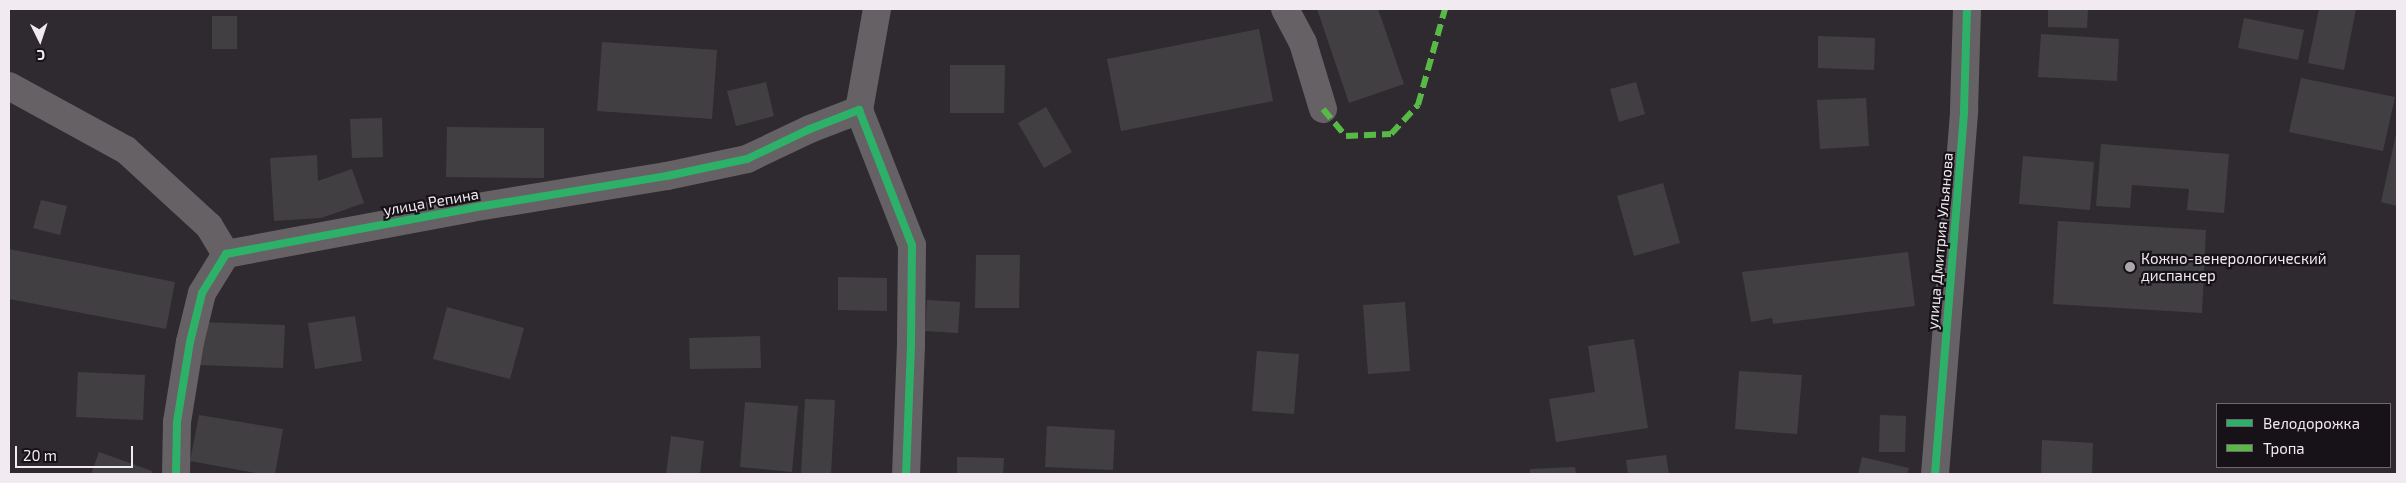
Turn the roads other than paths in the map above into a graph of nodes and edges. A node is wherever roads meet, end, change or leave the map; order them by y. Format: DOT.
graph roads {
  1 [pos="877,9"];
  2 [pos="1285,9"];
  3 [pos="1968,9"];
  4 [pos="9,86"];
  5 [pos="1323,109"];
  6 [pos="859,110"];
  7 [pos="226,254"];
  8 [pos="176,474"];
  9 [pos="906,474"];
  10 [pos="1935,474"];
  1 -- 6 [label="street"];
  2 -- 5 [label="street"];
  3 -- 10 [label="street, улица Дмитрия Ульянова"];
  4 -- 7 [label="street"];
  6 -- 7 [label="street, улица Репина"];
  6 -- 9 [label="street"];
  7 -- 8 [label="street"];
}
